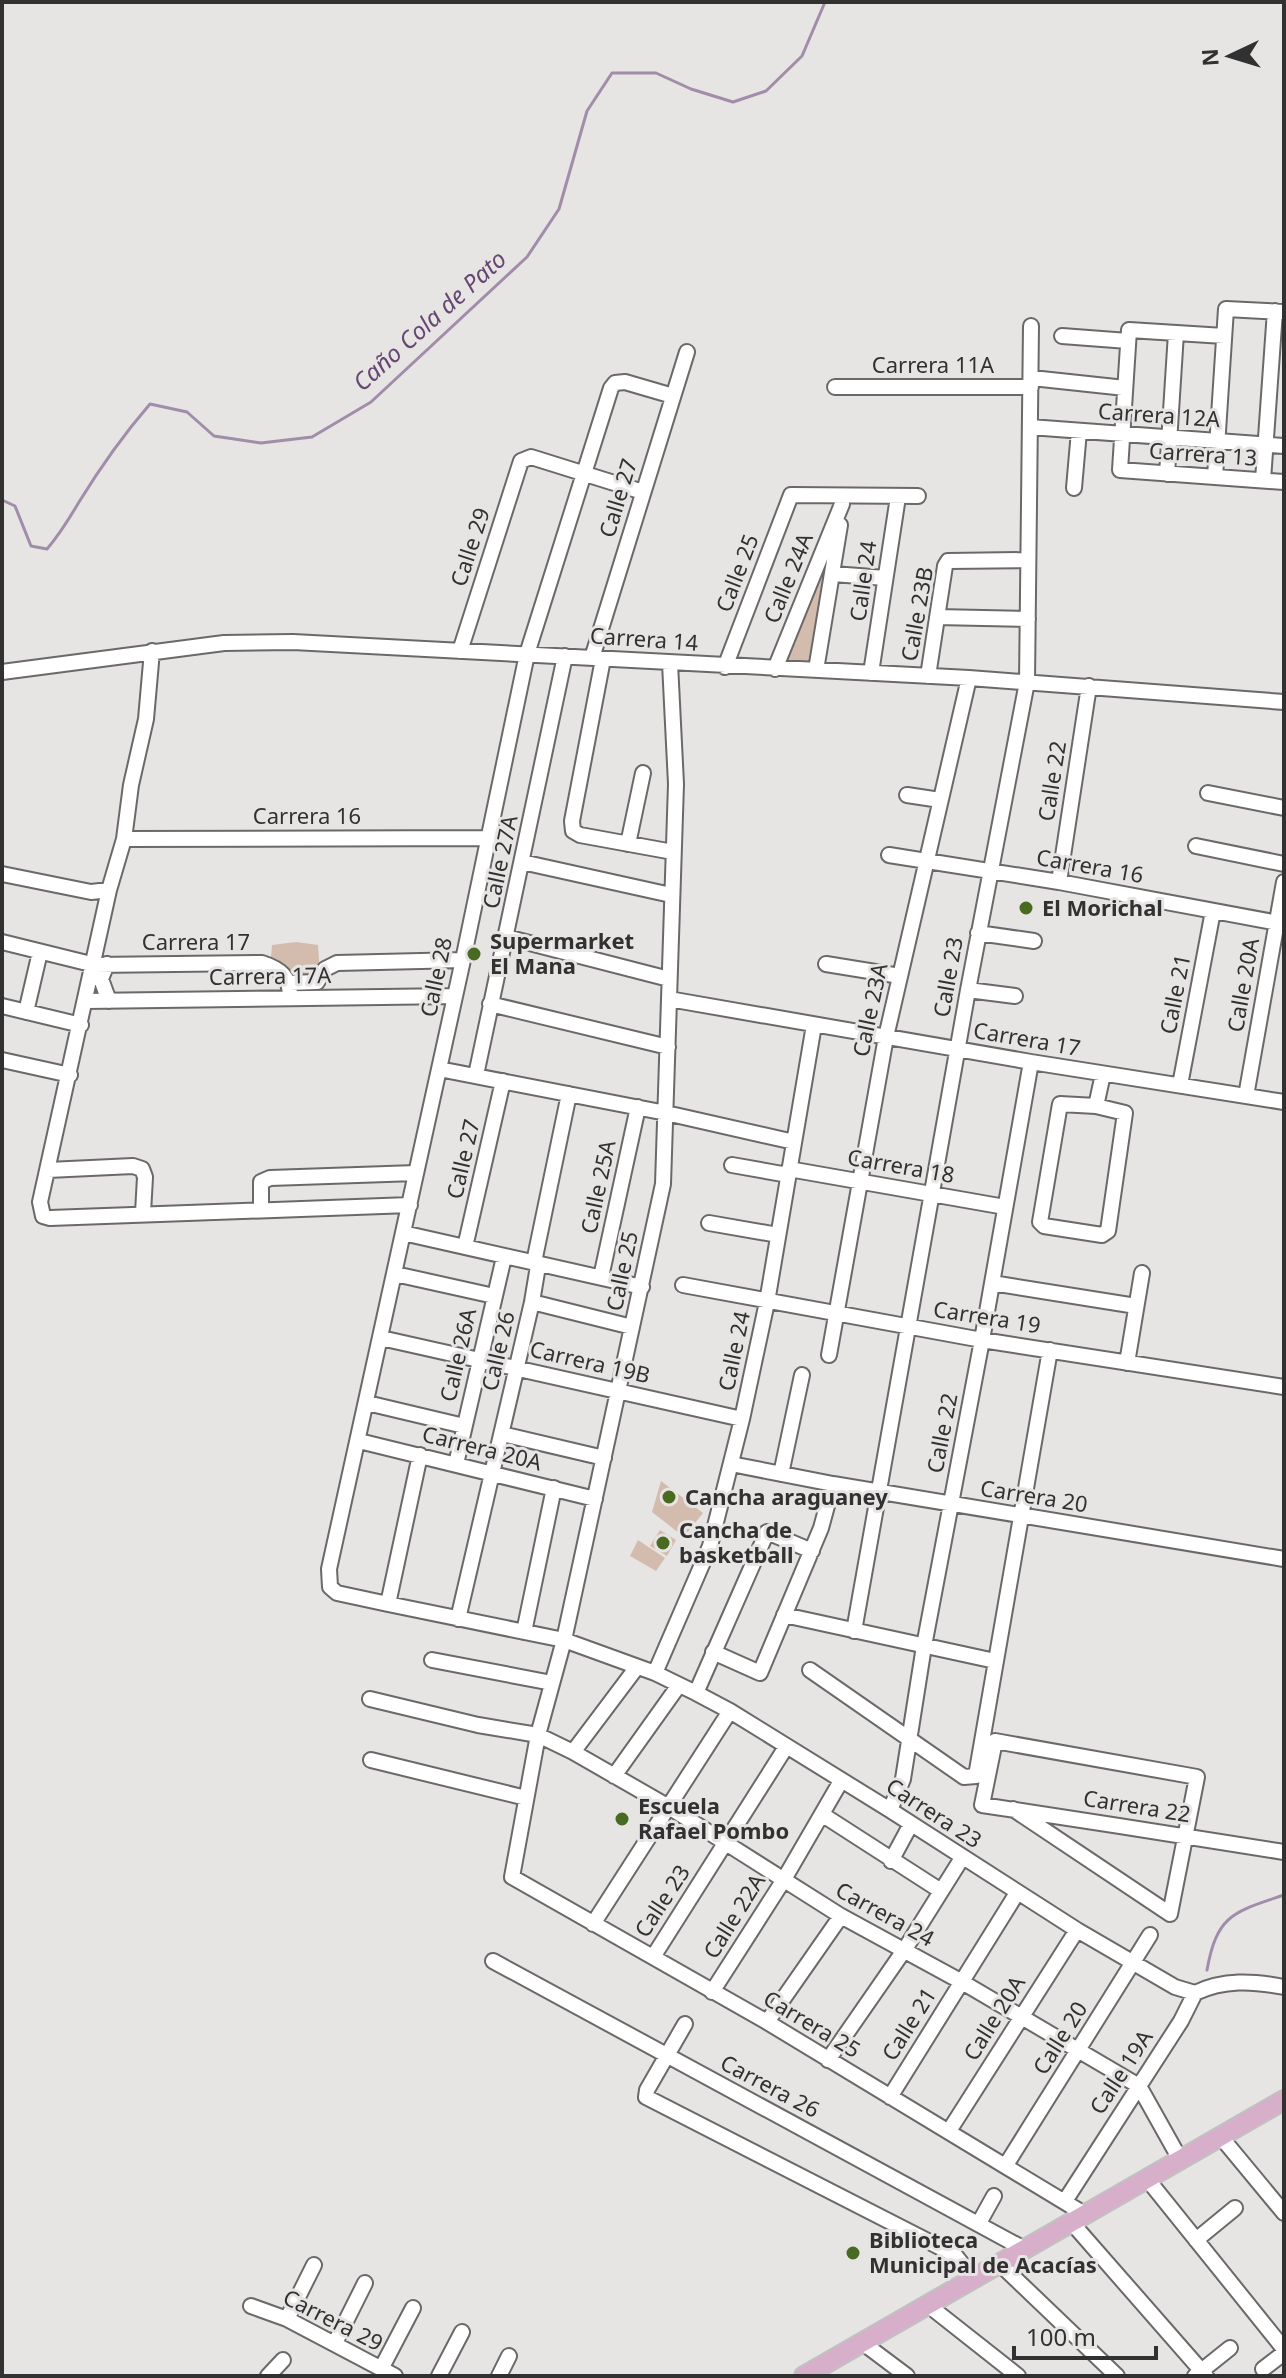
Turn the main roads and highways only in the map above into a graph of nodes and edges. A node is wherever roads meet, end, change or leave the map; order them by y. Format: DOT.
graph roads {
  1 [pos="1284,2100"];
  2 [pos="804,2376"];
  1 -- 2 [label="main road"];
}
